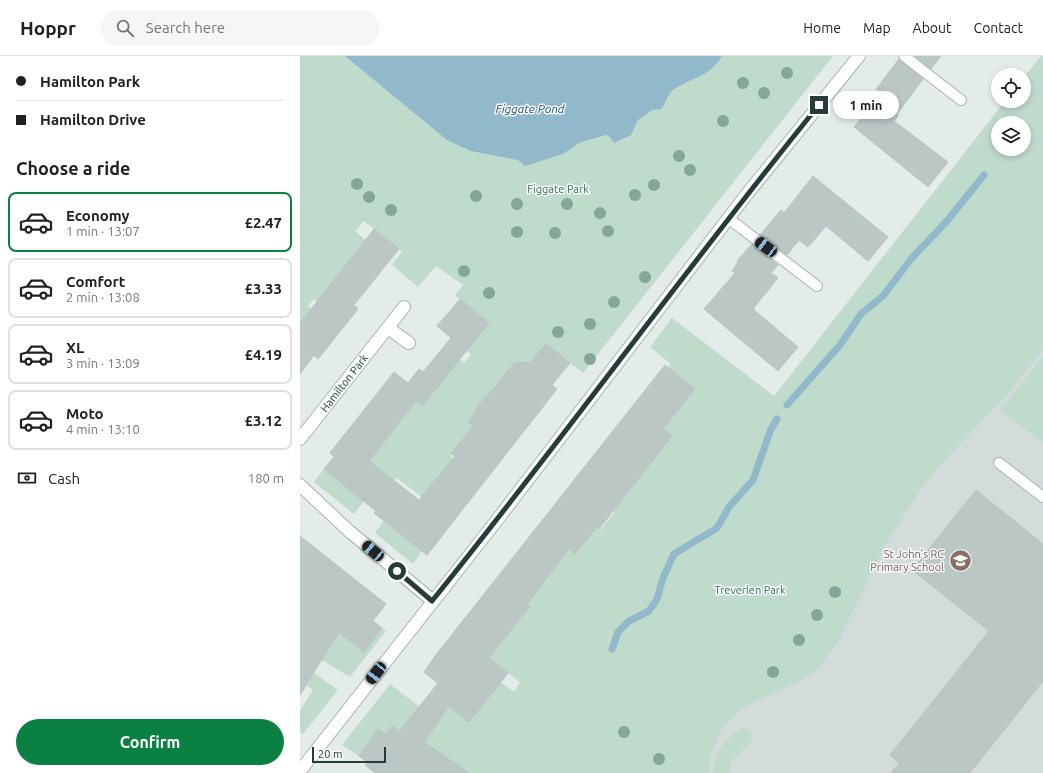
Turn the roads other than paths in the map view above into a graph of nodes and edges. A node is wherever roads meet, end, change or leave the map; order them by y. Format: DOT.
graph roads {
  1 [pos="859,56"];
  2 [pos="904,56"];
  3 [pos="961,100"];
  4 [pos="728,218"];
  5 [pos="817,286"];
  6 [pos="404,307"];
  7 [pos="388,328"];
  8 [pos="409,343"];
  9 [pos="300,439"];
  10 [pos="999,463"];
  11 [pos="300,485"];
  12 [pos="1043,497"];
  13 [pos="432,601"];
  14 [pos="300,771"];
  1 -- 4 [label="street"];
  2 -- 3 [label="lane"];
  4 -- 5 [label="lane"];
  4 -- 13 [label="street"];
  6 -- 7 [label="street, Hamilton Park"];
  7 -- 8 [label="street"];
  7 -- 9 [label="street, Hamilton Park"];
  10 -- 12 [label="lane"];
  11 -- 13 [label="street"];
  13 -- 14 [label="street"];
}
